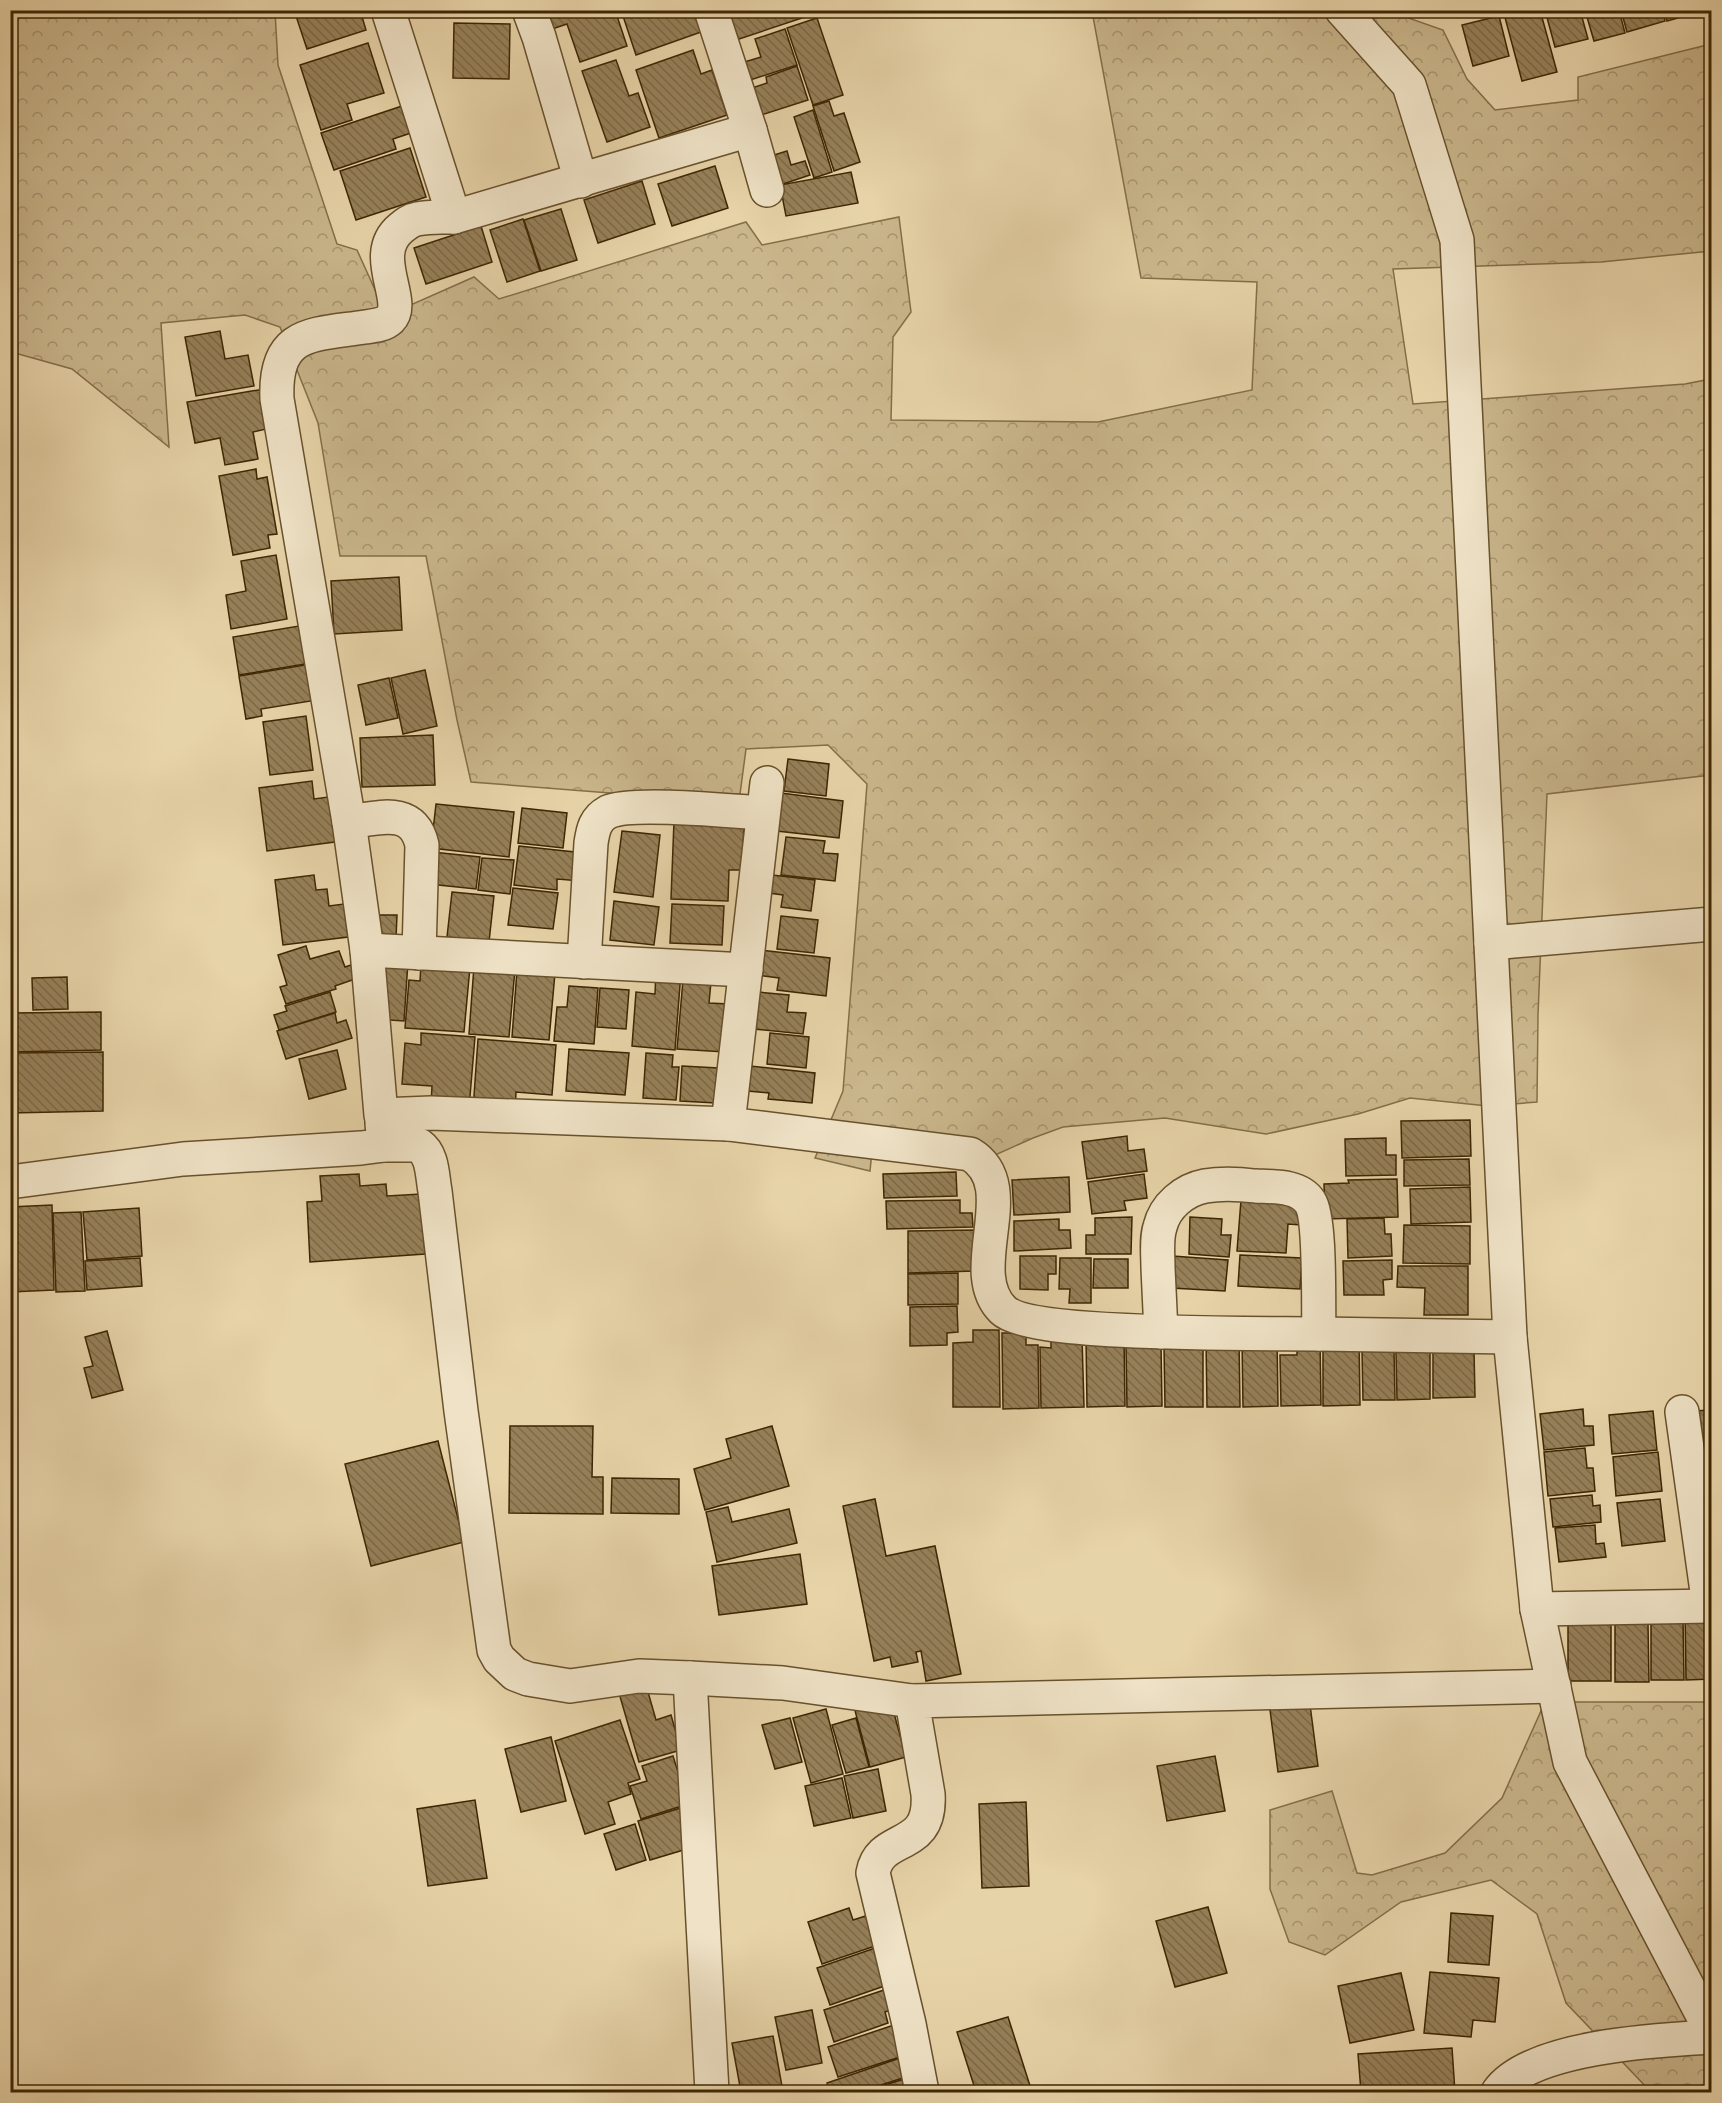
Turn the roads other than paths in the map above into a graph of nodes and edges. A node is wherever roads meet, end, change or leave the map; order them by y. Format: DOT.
graph roads {
  1 [pos="388,10"];
  2 [pos="529,10"];
  3 [pos="711,10"];
  4 [pos="1342,10"];
  5 [pos="750,130"];
  6 [pos="581,181"];
  7 [pos="767,190"];
  8 [pos="454,217"];
  9 [pos="349,822"];
  10 [pos="1712,924"];
  11 [pos="1491,943"];
  12 [pos="367,950"];
  13 [pos="419,953"];
  14 [pos="584,962"];
  15 [pos="746,970"];
  16 [pos="728,1124"];
  17 [pos="383,1130"];
  18 [pos="10,1182"];
  19 [pos="1161,1332"];
  20 [pos="1319,1334"];
  21 [pos="1510,1337"];
  22 [pos="1682,1412"];
  23 [pos="1710,1606"];
  24 [pos="1537,1609"];
  25 [pos="690,1678"];
  26 [pos="1554,1686"];
  27 [pos="912,1701"];
  28 [pos="1712,2035"];
  29 [pos="712,2092"];
  30 [pos="922,2092"];
  31 [pos="1498,2092"];
  1 -- 8 [label="street"];
  2 -- 6 [label="street"];
  3 -- 5 [label="street"];
  4 -- 11 [label="street"];
  5 -- 6 [label="street"];
  5 -- 7 [label="street"];
  6 -- 8 [label="street"];
  8 -- 9 [label="street"];
  9 -- 12 [label="street"];
  9 -- 13 [label="street"];
  10 -- 11 [label="street"];
  11 -- 21 [label="street"];
  12 -- 13 [label="street"];
  12 -- 17 [label="street"];
  13 -- 14 [label="street"];
  14 -- 15 [label="street"];
  14 -- 15 [label="street"];
  15 -- 16 [label="street"];
  16 -- 17 [label="street"];
  16 -- 19 [label="street"];
  17 -- 18 [label="street"];
  17 -- 25 [label="street"];
  19 -- 20 [label="street"];
  19 -- 20 [label="street"];
  20 -- 21 [label="street"];
  21 -- 24 [label="street"];
  22 -- 23 [label="street"];
  23 -- 24 [label="street"];
  24 -- 26 [label="street"];
  25 -- 27 [label="street"];
  25 -- 29 [label="street"];
  26 -- 27 [label="street"];
  26 -- 28 [label="street"];
  27 -- 30 [label="street"];
  28 -- 31 [label="street"];
}
